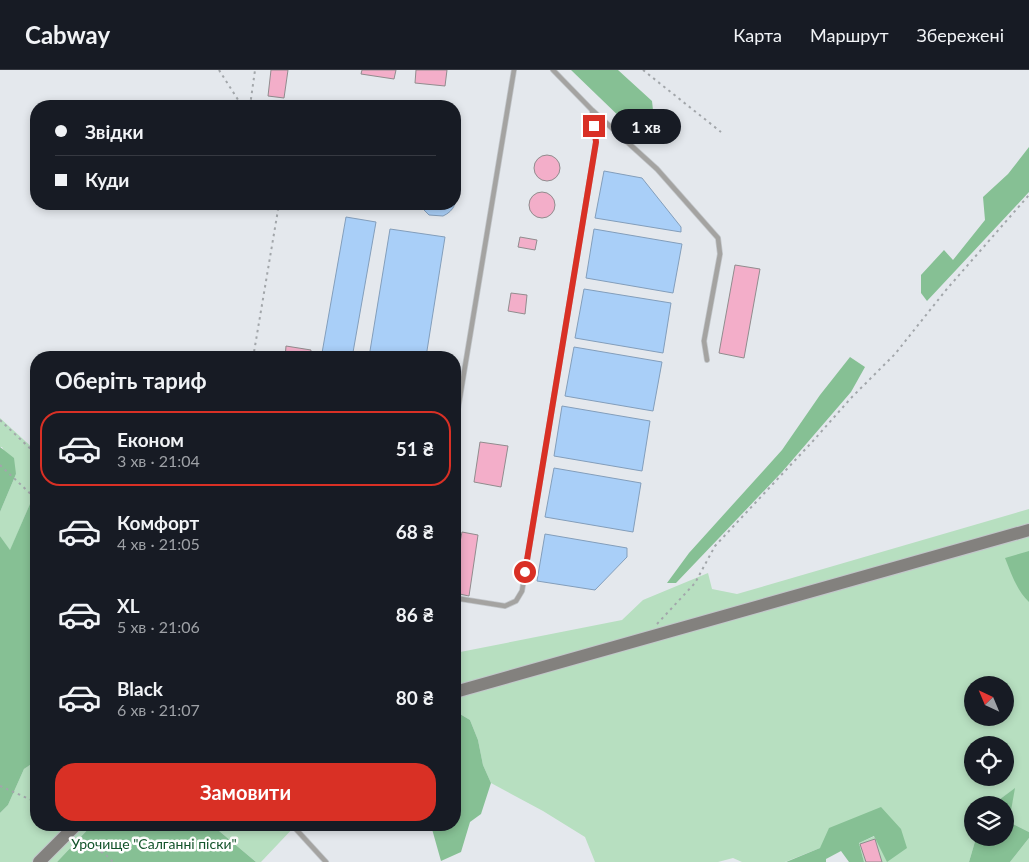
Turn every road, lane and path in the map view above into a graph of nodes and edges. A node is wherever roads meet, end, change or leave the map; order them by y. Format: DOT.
graph roads {
  1 [pos="219,70"];
  2 [pos="255,70"];
  3 [pos="508,70"];
  4 [pos="514,70"];
  5 [pos="553,70"];
  6 [pos="643,70"];
  7 [pos="512,79"];
  8 [pos="238,100"];
  9 [pos="251,100"];
  10 [pos="592,110"];
  11 [pos="721,132"];
  12 [pos="1029,195"];
  13 [pos="278,210"];
  14 [pos="254,351"];
  15 [pos="707,360"];
  16 [pos="461,390"];
  17 [pos="0,420"];
  18 [pos="30,448"];
  19 [pos="0,464"];
  20 [pos="30,493"];
  21 [pos="1029,530"];
  22 [pos="461,599"];
  23 [pos="656,625"];
  24 [pos="461,690"];
  25 [pos="0,786"];
  26 [pos="30,799"];
  27 [pos="70,831"];
  28 [pos="75,831"];
  29 [pos="297,831"];
  30 [pos="39,862"];
  31 [pos="114,862"];
  32 [pos="326,862"];
  1 -- 8 [label="path"];
  2 -- 9 [label="path"];
  3 -- 7 [label="lane"];
  4 -- 7 [label="lane"];
  5 -- 10 [label="lane"];
  6 -- 11 [label="path"];
  7 -- 16 [label="lane"];
  10 -- 15 [label="lane"];
  10 -- 22 [label="lane"];
  12 -- 23 [label="path"];
  13 -- 14 [label="path"];
  17 -- 18 [label="path"];
  19 -- 20 [label="path"];
  21 -- 24 [label="street"];
  25 -- 26 [label="path"];
  27 -- 30 [label="street"];
  28 -- 31 [label="path"];
  29 -- 32 [label="lane"];
}
